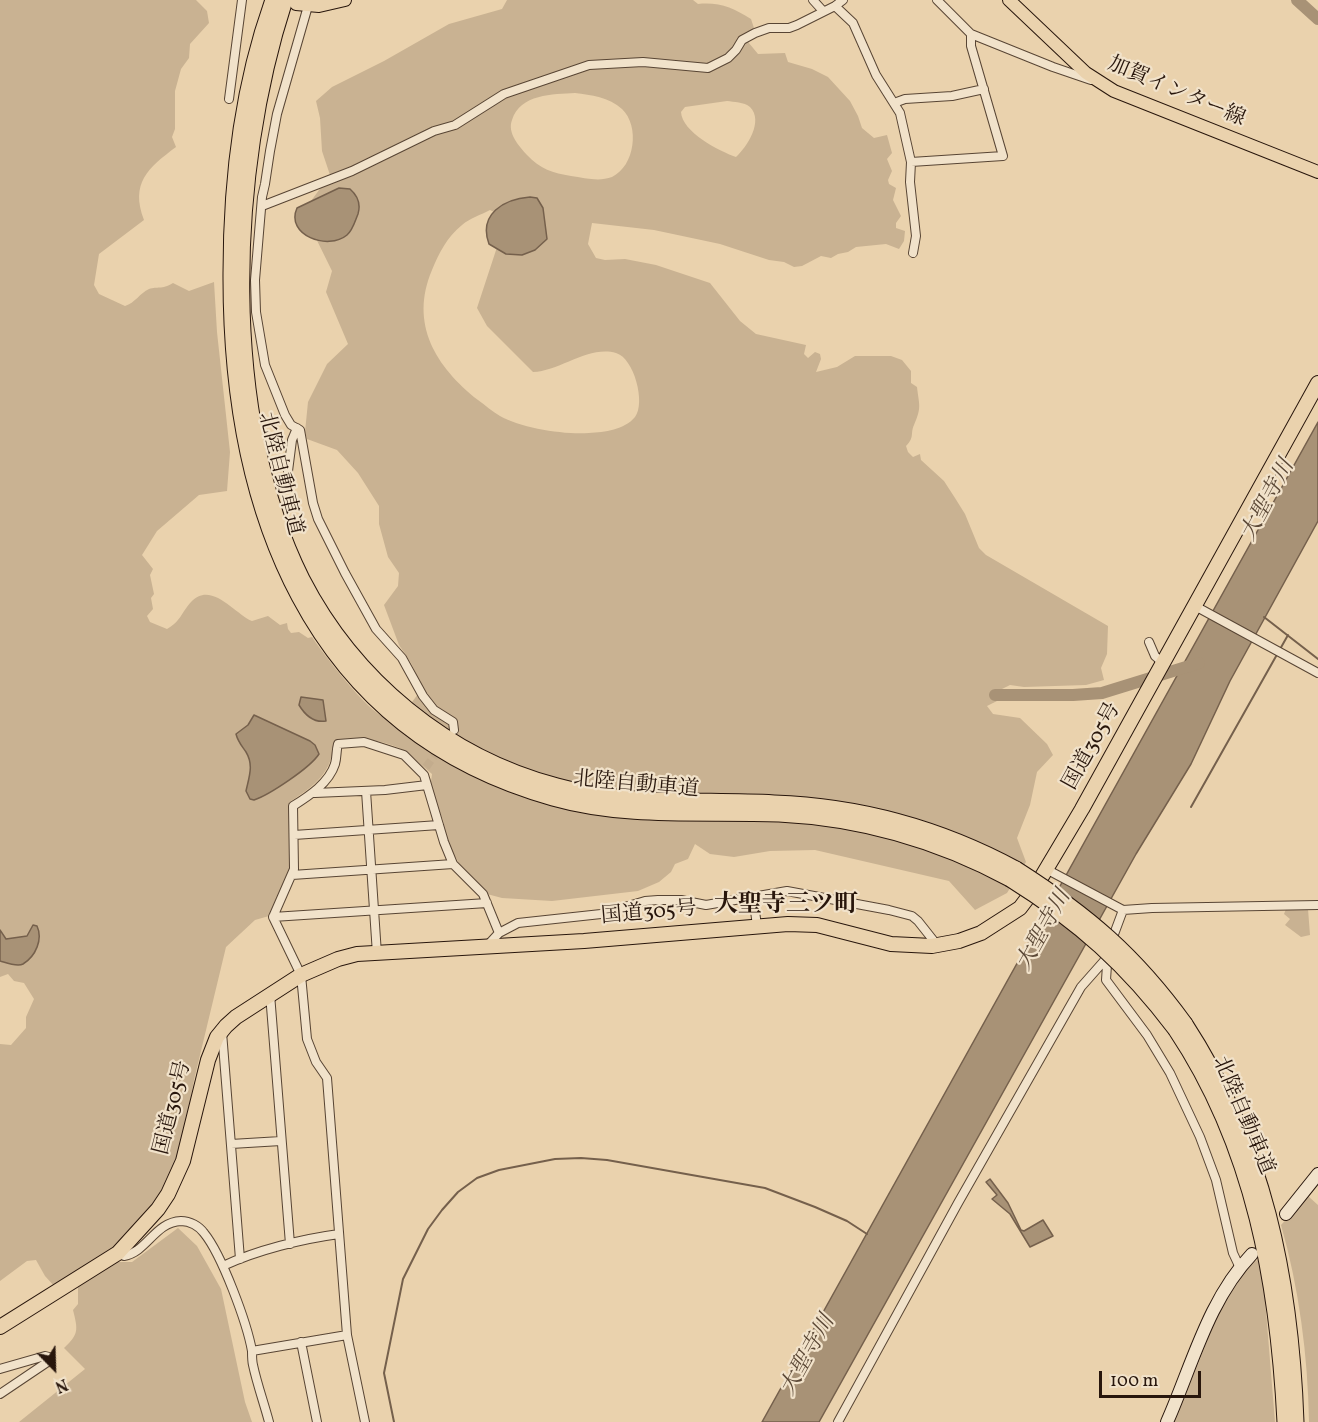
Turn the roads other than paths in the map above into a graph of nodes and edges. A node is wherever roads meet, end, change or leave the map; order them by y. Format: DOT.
graph roads {
  1 [pos="242,0"];
  2 [pos="271,0"];
  3 [pos="345,0"];
  4 [pos="813,0"];
  5 [pos="937,0"];
  6 [pos="1009,0"];
  7 [pos="297,3"];
  8 [pos="839,3"];
  9 [pos="823,11"];
  10 [pos="971,34"];
  11 [pos="1097,82"];
  12 [pos="984,89"];
  13 [pos="229,99"];
  14 [pos="894,103"];
  15 [pos="911,162"];
  16 [pos="1318,172"];
  17 [pos="262,206"];
  18 [pos="913,253"];
  19 [pos="1318,383"];
  20 [pos="297,428"];
  21 [pos="288,471"];
  22 [pos="1195,606"];
  23 [pos="1149,642"];
  24 [pos="1161,665"];
  25 [pos="1318,673"];
  26 [pos="454,730"];
  27 [pos="427,785"];
  28 [pos="366,791"];
  29 [pos="315,793"];
  30 [pos="439,825"];
  31 [pos="369,830"];
  32 [pos="294,835"];
  33 [pos="453,864"];
  34 [pos="372,871"];
  35 [pos="1049,871"];
  36 [pos="1013,874"];
  37 [pos="292,875"];
  38 [pos="753,896"];
  39 [pos="487,903"];
  40 [pos="1318,905"];
  41 [pos="375,910"];
  42 [pos="1123,910"];
  43 [pos="273,917"];
  44 [pos="757,926"];
  45 [pos="499,933"];
  46 [pos="937,945"];
  47 [pos="487,946"];
  48 [pos="377,954"];
  49 [pos="1104,961"];
  50 [pos="301,975"];
  51 [pos="270,994"];
  52 [pos="1181,1027"];
  53 [pos="222,1031"];
  54 [pos="281,1141"];
  55 [pos="231,1143"];
  56 [pos="1318,1174"];
  57 [pos="1286,1214"];
  58 [pos="339,1234"];
  59 [pos="290,1244"];
  60 [pos="118,1253"];
  61 [pos="1252,1254"];
  62 [pos="240,1259"];
  63 [pos="222,1266"];
  64 [pos="1240,1268"];
  65 [pos="0,1328"];
  66 [pos="347,1335"];
  67 [pos="301,1342"];
  68 [pos="252,1351"];
  69 [pos="0,1369"];
  70 [pos="0,1394"];
  71 [pos="269,1422"];
  72 [pos="316,1422"];
  73 [pos="364,1422"];
  74 [pos="838,1422"];
  75 [pos="1167,1422"];
  76 [pos="1285,1422"];
  77 [pos="1296,1422"];
  1 -- 13 [label="street"];
  2 -- 36 [label="highway, 北陸自動車道"];
  3 -- 7 [label="main road"];
  4 -- 9 [label="street"];
  5 -- 10 [label="street"];
  6 -- 11 [label="main road, 加賀インター線"];
  7 -- 17 [label="street"];
  7 -- 36 [label="highway, 北陸自動車道"];
  8 -- 9 [label="street"];
  8 -- 14 [label="street"];
  9 -- 17 [label="street"];
  10 -- 11 [label="street"];
  10 -- 12 [label="street"];
  11 -- 16 [label="main road, 加賀インター線"];
  12 -- 14 [label="street"];
  12 -- 15 [label="street"];
  14 -- 15 [label="street"];
  15 -- 18 [label="street"];
  17 -- 20 [label="street"];
  19 -- 22 [label="highway, 国道305号"];
  20 -- 21 [label="street"];
  20 -- 26 [label="street"];
  22 -- 24 [label="highway, 国道305号"];
  22 -- 25 [label="street"];
  23 -- 24 [label="street"];
  24 -- 35 [label="highway, 国道305号"];
  27 -- 28 [label="street"];
  27 -- 29 [label="street"];
  27 -- 30 [label="street"];
  28 -- 29 [label="street"];
  28 -- 31 [label="street"];
  29 -- 32 [label="street"];
  30 -- 31 [label="street"];
  30 -- 33 [label="street"];
  31 -- 32 [label="street"];
  31 -- 34 [label="street"];
  32 -- 37 [label="street"];
  33 -- 34 [label="street"];
  33 -- 39 [label="street"];
  34 -- 37 [label="street"];
  34 -- 41 [label="street"];
  35 -- 42 [label="street"];
  35 -- 46 [label="highway, 国道305号"];
  36 -- 52 [label="highway, 北陸自動車道, bridge"];
  37 -- 43 [label="street"];
  38 -- 44 [label="street"];
  38 -- 45 [label="street"];
  38 -- 46 [label="street"];
  39 -- 41 [label="street"];
  39 -- 45 [label="street"];
  40 -- 42 [label="street"];
  41 -- 43 [label="street"];
  41 -- 48 [label="street"];
  42 -- 49 [label="street"];
  43 -- 50 [label="street"];
  44 -- 46 [label="highway, 国道305号"];
  44 -- 47 [label="highway, 国道305号"];
  45 -- 47 [label="street"];
  47 -- 48 [label="highway, 国道305号"];
  48 -- 50 [label="highway, 国道305号"];
  49 -- 64 [label="street"];
  49 -- 74 [label="street"];
  50 -- 51 [label="highway, 国道305号"];
  50 -- 58 [label="street"];
  51 -- 53 [label="highway, 国道305号"];
  51 -- 54 [label="street"];
  52 -- 76 [label="highway, 北陸自動車道"];
  52 -- 77 [label="highway, 北陸自動車道"];
  53 -- 55 [label="street"];
  53 -- 60 [label="highway, 国道305号"];
  54 -- 55 [label="street"];
  54 -- 59 [label="street"];
  55 -- 62 [label="street"];
  56 -- 57 [label="main road"];
  58 -- 59 [label="street"];
  58 -- 66 [label="street"];
  59 -- 62 [label="street"];
  60 -- 63 [label="street"];
  60 -- 65 [label="highway, 国道305号"];
  61 -- 64 [label="main road"];
  62 -- 63 [label="street"];
  63 -- 68 [label="street"];
  64 -- 75 [label="main road"];
  66 -- 67 [label="street"];
  66 -- 73 [label="street"];
  67 -- 68 [label="street"];
  67 -- 72 [label="street"];
  68 -- 71 [label="street"];
  69 -- 70 [label="street"];
}
